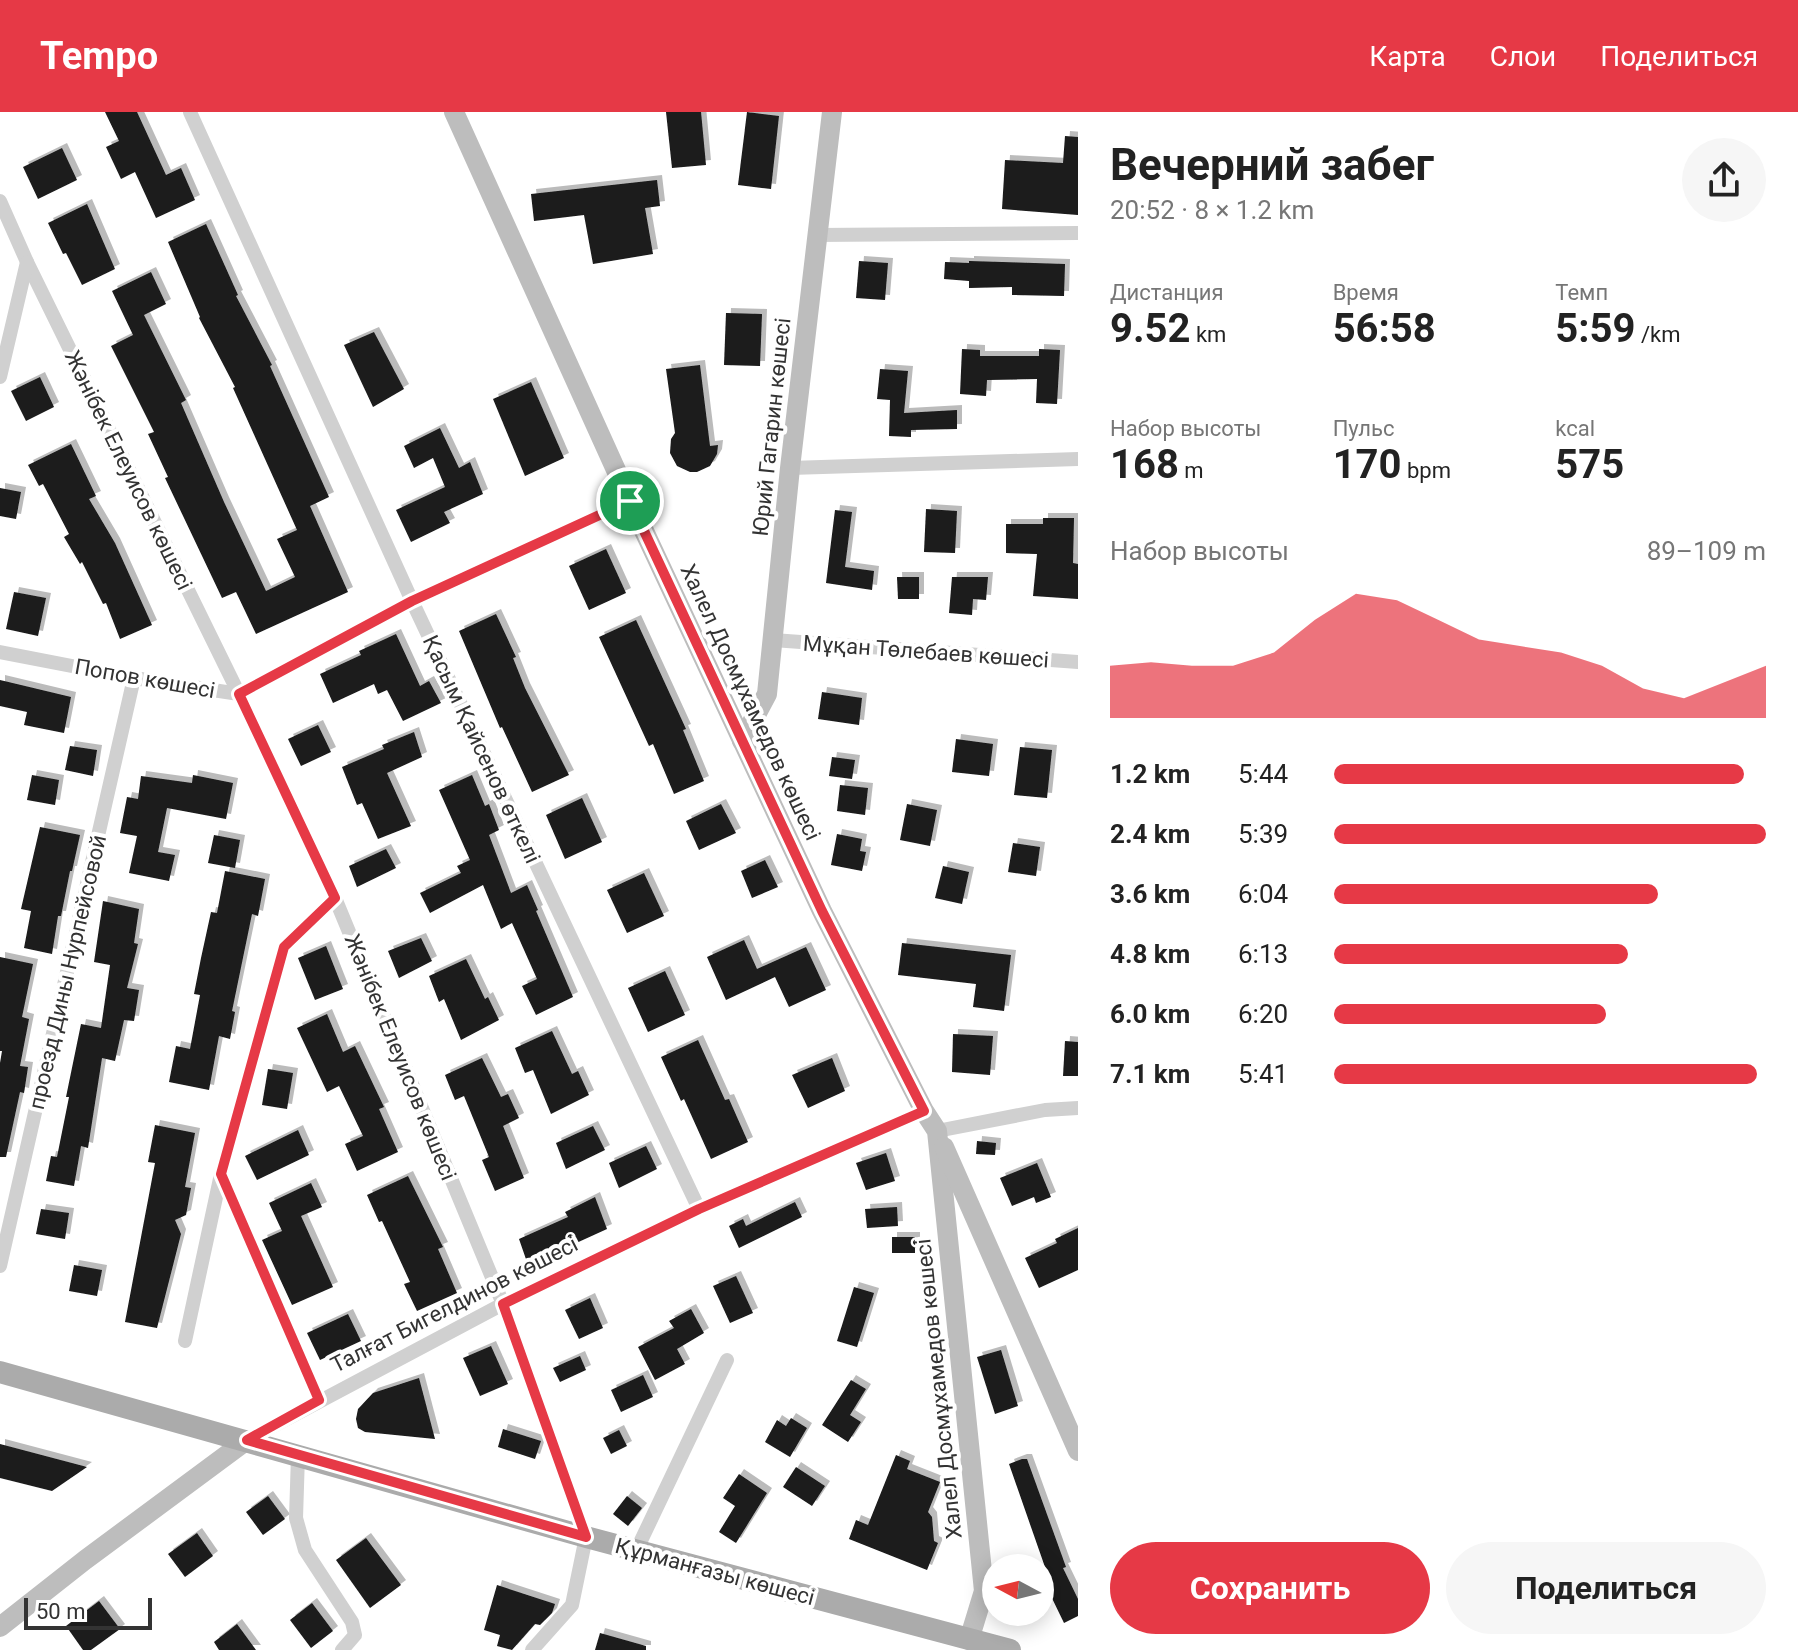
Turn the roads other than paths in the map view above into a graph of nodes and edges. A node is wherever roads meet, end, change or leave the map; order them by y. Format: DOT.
graph roads {
  1 [pos="190,112"];
  2 [pos="454,112"];
  3 [pos="832,112"];
  4 [pos="0,201"];
  5 [pos="1078,233"];
  6 [pos="816,235"];
  7 [pos="27,262"];
  8 [pos="0,377"];
  9 [pos="1078,459"];
  10 [pos="790,468"];
  11 [pos="630,501"];
  12 [pos="412,601"];
  13 [pos="773,640"];
  14 [pos="0,652"];
  15 [pos="1078,662"];
  16 [pos="134,678"];
  17 [pos="239,694"];
  18 [pos="742,741"];
  19 [pos="335,898"];
  20 [pos="1078,1108"];
  21 [pos="924,1111"];
  22 [pos="937,1131"];
  23 [pos="221,1174"];
  24 [pos="699,1209"];
  25 [pos="0,1266"];
  26 [pos="503,1304"];
  27 [pos="185,1341"];
  28 [pos="727,1360"];
  29 [pos="0,1372"];
  30 [pos="319,1400"];
  31 [pos="247,1440"];
  32 [pos="1078,1451"];
  33 [pos="298,1455"];
  34 [pos="586,1537"];
  35 [pos="637,1549"];
  36 [pos="0,1627"];
  37 [pos="964,1645"];
  38 [pos="342,1650"];
  39 [pos="532,1650"];
  40 [pos="1010,1650"];
  1 -- 12 [label="street, Қасым Қайсенов өткелі"];
  2 -- 11 [label="street, Халел Досмұхамедов көшесі"];
  3 -- 6 [label="street, Юрий Гагарин көшесі"];
  4 -- 7 [label="street, Жәнібек Елеуисов көшесі"];
  5 -- 6 [label="street"];
  6 -- 10 [label="street, Юрий Гагарин көшесі"];
  7 -- 8 [label="street"];
  7 -- 17 [label="street, Жәнібек Елеуисов көшесі"];
  9 -- 10 [label="street"];
  10 -- 13 [label="street, Юрий Гагарин көшесі"];
  11 -- 12 [label="street, Попов көшесі"];
  11 -- 18 [label="street, Халел Досмұхамедов көшесі"];
  12 -- 17 [label="street, Попов көшесі"];
  12 -- 24 [label="street, Қасым Қайсенов өткелі"];
  13 -- 15 [label="street, Мұқан Төлебаев көшесі"];
  13 -- 18 [label="street, Юрий Гагарин көшесі"];
  14 -- 16 [label="street, Попов көшесі"];
  16 -- 17 [label="street, Попов көшесі"];
  16 -- 25 [label="street, проезд Дины Нурпейсовой"];
  17 -- 19 [label="street, Жәнібек Елеуисов көшесі"];
  18 -- 21 [label="street, Халел Досмұхамедов көшесі"];
  19 -- 23 [label="street"];
  19 -- 26 [label="street, Жәнібек Елеуисов көшесі"];
  20 -- 22 [label="street"];
  21 -- 22 [label="street, Халел Досмұхамедов көшесі"];
  21 -- 24 [label="street, Талғат Бигелдинов көшесі"];
  22 -- 32 [label="street, Халел Досмұхамедов көшесі"];
  22 -- 37 [label="street, Халел Досмұхамедов көшесі"];
  23 -- 27 [label="street"];
  23 -- 30 [label="street"];
  24 -- 26 [label="street, Талғат Бигелдинов көшесі"];
  26 -- 30 [label="street, Талғат Бигелдинов көшесі"];
  26 -- 34 [label="street, Жәнібек Елеуисов көшесі"];
  28 -- 35 [label="street"];
  29 -- 31 [label="main road, Құрманғазы көшесі"];
  30 -- 31 [label="street, Талғат Бигелдинов көшесі"];
  31 -- 33 [label="main road, Құрманғазы көшесі"];
  31 -- 36 [label="street, Талғат Бигелдинов көшесі"];
  33 -- 34 [label="main road, Құрманғазы көшесі"];
  33 -- 38 [label="street"];
  34 -- 35 [label="main road, Құрманғазы көшесі"];
  34 -- 39 [label="street"];
  35 -- 37 [label="main road, Құрманғазы көшесі"];
  37 -- 40 [label="main road, Құрманғазы көшесі"];
}
